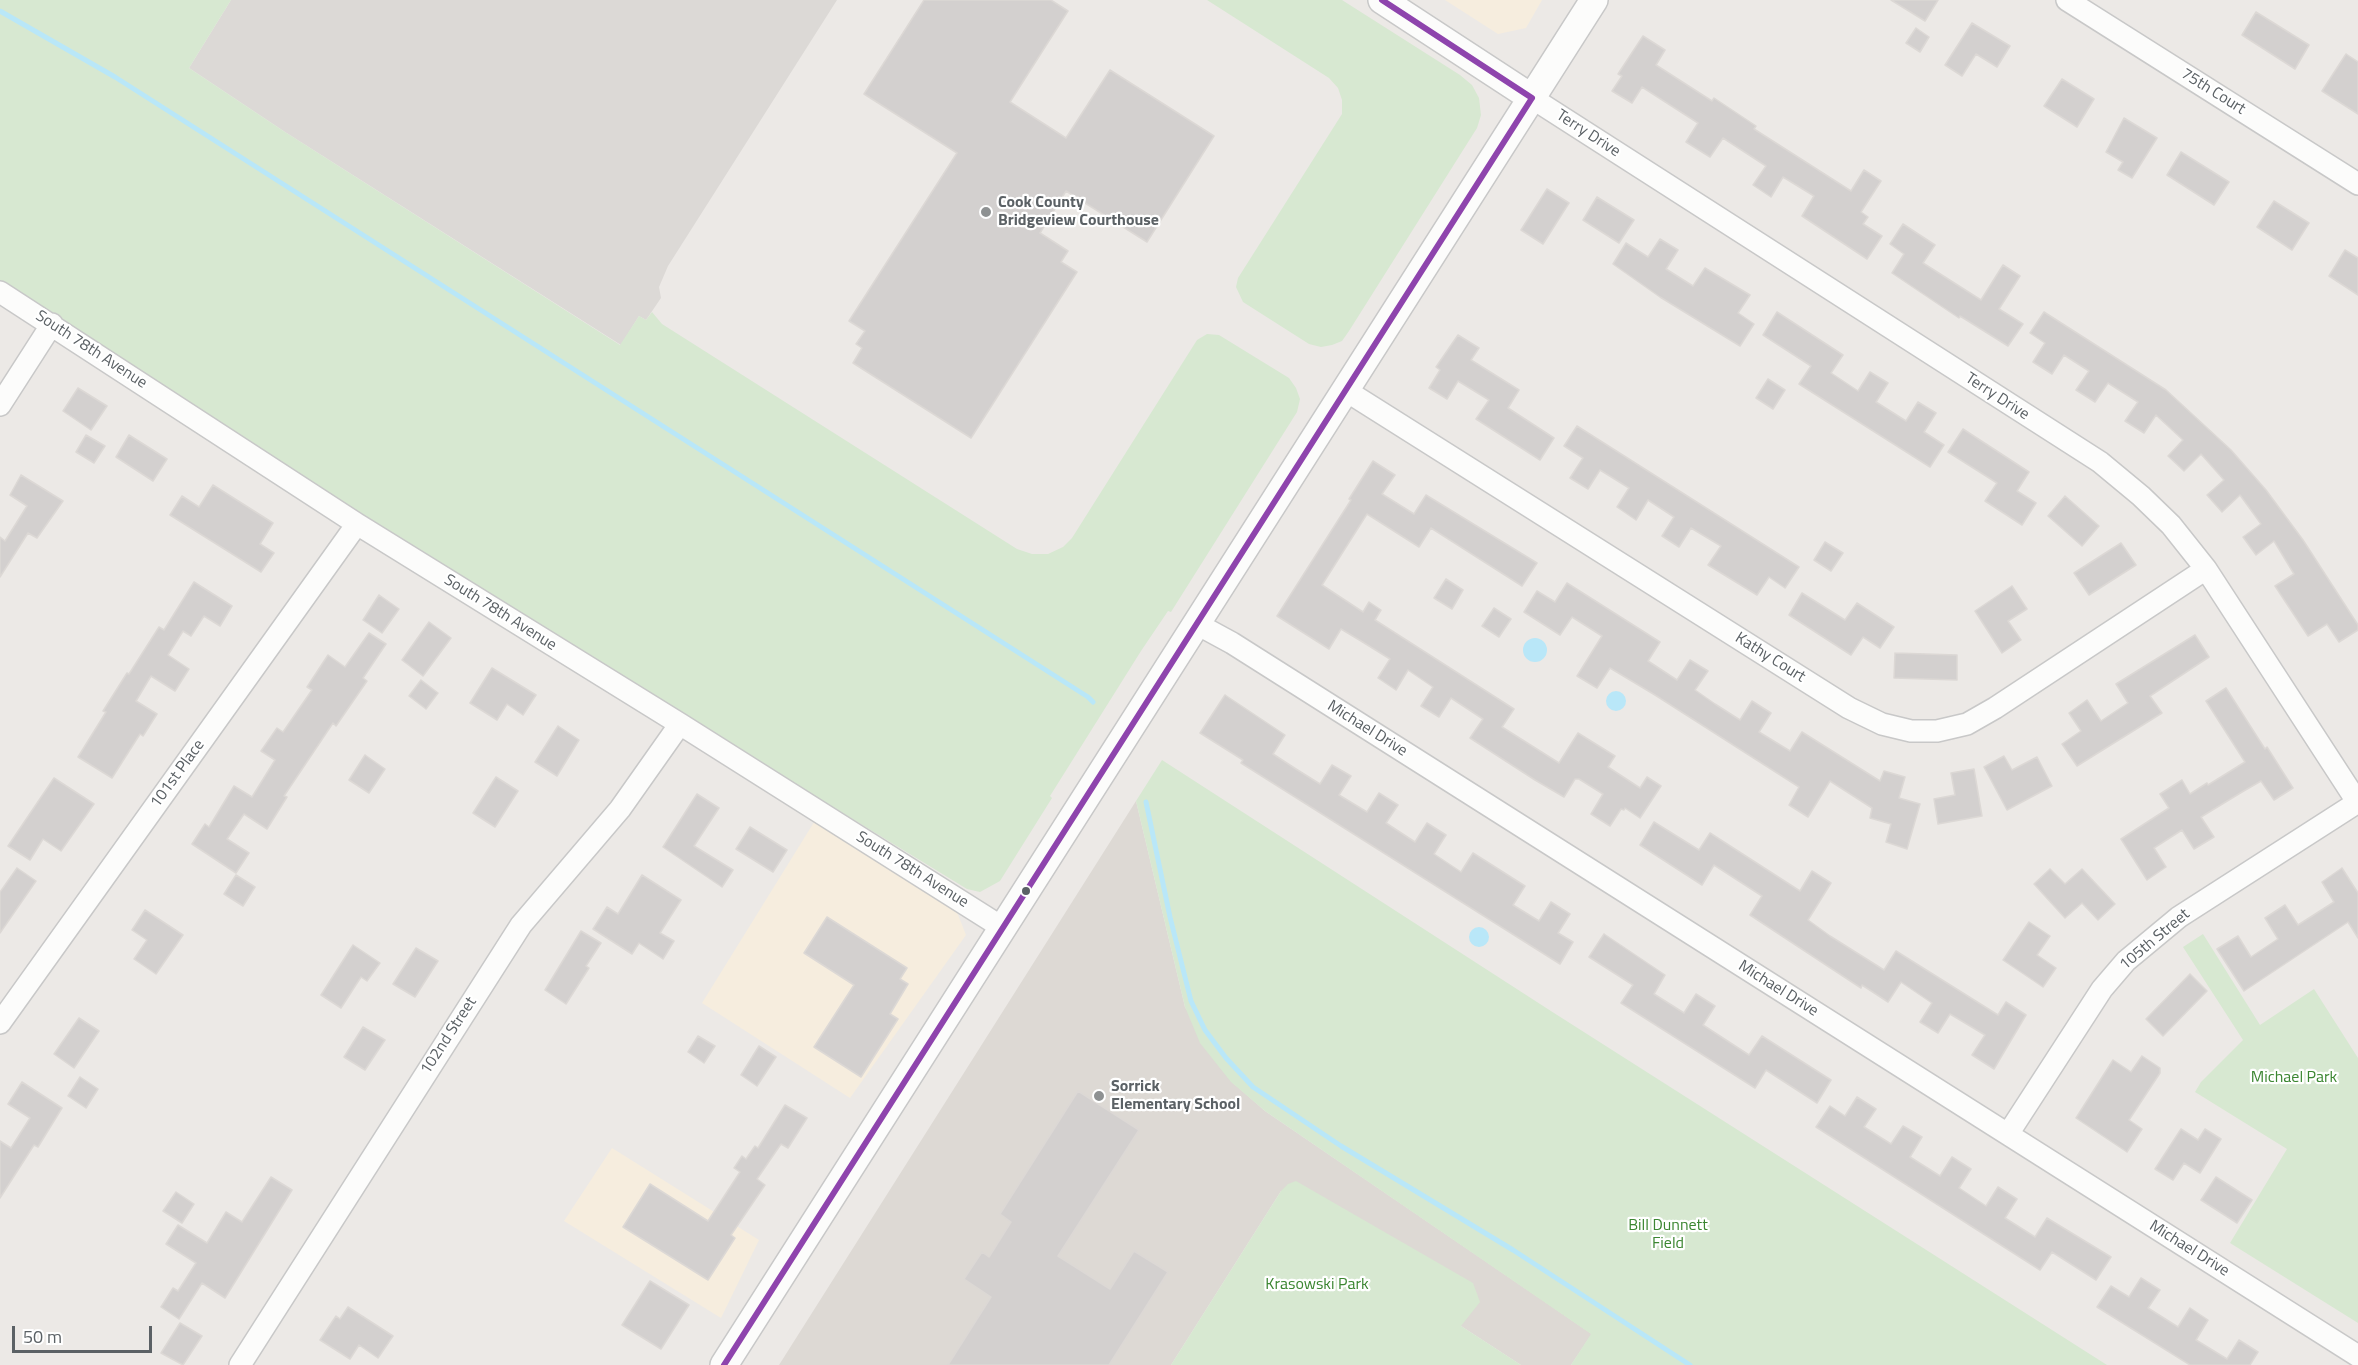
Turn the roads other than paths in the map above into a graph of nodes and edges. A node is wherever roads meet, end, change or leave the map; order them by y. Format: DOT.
graph roads {
  1 [pos="1382,0"];
  2 [pos="1594,0"];
  3 [pos="2067,0"];
  4 [pos="1532,98"];
  5 [pos="2358,184"];
  6 [pos="0,292"];
  7 [pos="52,324"];
  8 [pos="1346,390"];
  9 [pos="0,405"];
  10 [pos="357,524"];
  11 [pos="2206,569"];
  12 [pos="1197,624"];
  13 [pos="680,724"];
  14 [pos="2358,802"];
  15 [pos="1003,928"];
  16 [pos="0,1023"];
  17 [pos="2008,1134"];
  18 [pos="2358,1356"];
  19 [pos="240,1365"];
  20 [pos="724,1365"];
  1 -- 4 [label="street"];
  2 -- 4 [label="street"];
  3 -- 5 [label="street, 75th Court"];
  4 -- 8 [label="street"];
  4 -- 11 [label="street, Terry Drive"];
  6 -- 7 [label="street, South 78th Avenue"];
  7 -- 9 [label="street"];
  7 -- 10 [label="street, South 78th Avenue"];
  8 -- 11 [label="street, Kathy Court"];
  8 -- 12 [label="street"];
  10 -- 13 [label="street, South 78th Avenue"];
  10 -- 16 [label="street, 101st Place"];
  11 -- 14 [label="street, Terry Drive"];
  12 -- 15 [label="street"];
  12 -- 17 [label="street, Michael Drive"];
  13 -- 15 [label="street, South 78th Avenue"];
  13 -- 19 [label="street, 102nd Street"];
  14 -- 17 [label="street, 105th Street"];
  15 -- 20 [label="street"];
  17 -- 18 [label="street, Michael Drive"];
}
